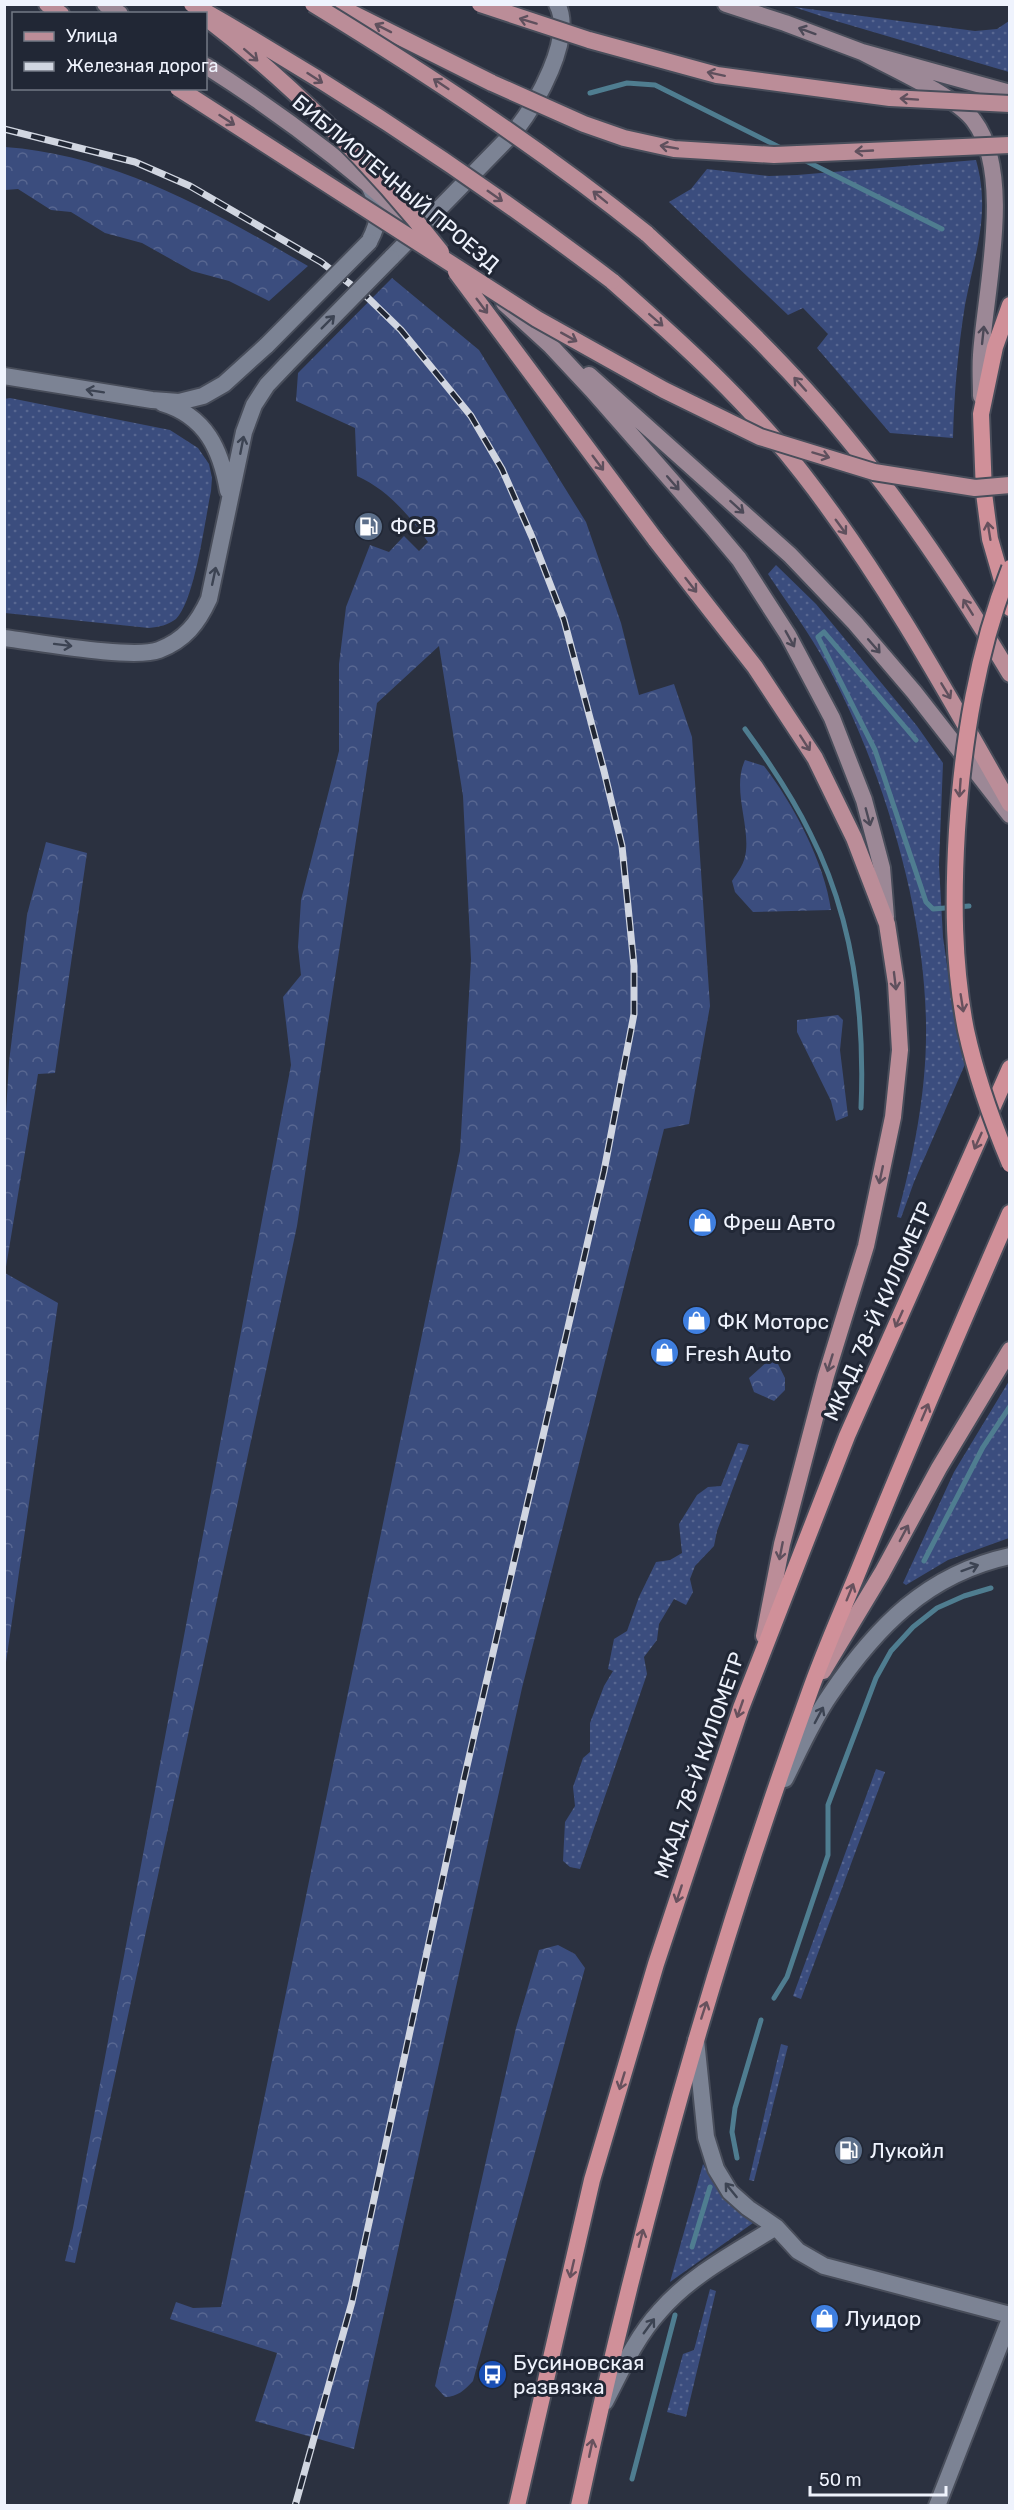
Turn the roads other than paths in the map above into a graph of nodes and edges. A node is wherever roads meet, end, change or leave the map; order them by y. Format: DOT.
graph roads {
  1 [pos="192,4"];
  2 [pos="313,4"];
  3 [pos="334,4"];
  4 [pos="480,4"];
  5 [pos="557,4"];
  6 [pos="726,4"];
  7 [pos="206,12"];
  8 [pos="207,12"];
  9 [pos="207,19"];
  10 [pos="862,52"];
  11 [pos="207,67"];
  12 [pos="181,90"];
  13 [pos="1010,93"];
  14 [pos="1010,104"];
  15 [pos="1010,145"];
  16 [pos="368,183"];
  17 [pos="419,229"];
  18 [pos="1010,305"];
  19 [pos="550,345"];
  20 [pos="7,378"];
  21 [pos="152,400"];
  22 [pos="981,414"];
  23 [pos="1010,485"];
  24 [pos="230,502"];
  25 [pos="1010,568"];
  26 [pos="1010,608"];
  27 [pos="4,638"];
  28 [pos="1010,674"];
  29 [pos="1010,804"];
  30 [pos="1010,815"];
  31 [pos="887,924"];
  32 [pos="1010,1068"];
  33 [pos="1010,1164"];
  34 [pos="1010,1213"];
  35 [pos="1010,1350"];
  36 [pos="1010,1556"];
  37 [pos="761,1654"];
  38 [pos="810,1692"];
  39 [pos="771,1804"];
  40 [pos="696,2036"];
  41 [pos="776,2227"];
  42 [pos="1010,2317"];
  43 [pos="599,2413"];
  44 [pos="517,2505"];
  45 [pos="579,2505"];
  46 [pos="937,2505"];
  1 -- 7 [label="main road, one-way, bridge"];
  28 -- 2 [label="main road, one-way, bridge"];
  15 -- 3 [label="main road, one-way, bridge"];
  14 -- 4 [label="main road, one-way, bridge"];
  5 -- 17 [label="street"];
  10 -- 6 [label="main road, one-way"];
  8 -- 29 [label="main road, one-way, bridge"];
  9 -- 31 [label="main road, one-way, bridge"];
  10 -- 13 [label="main road"];
  22 -- 10 [label="main road, one-way"];
  11 -- 16 [label="main road, БИБЛИОТЕЧНЫЙ ПРОЕЗД"];
  12 -- 23 [label="main road, one-way, bridge"];
  16 -- 17 [label="main road, БИБЛИОТЕЧНЫЙ ПРОЕЗД"];
  16 -- 21 [label="street, bridge"];
  17 -- 19 [label="main road, БИБЛИОТЕЧНЫЙ ПРОЕЗД"];
  24 -- 17 [label="street, one-way, bridge"];
  18 -- 22 [label="highway"];
  19 -- 30 [label="main road, one-way"];
  19 -- 31 [label="main road, one-way"];
  21 -- 20 [label="street, one-way"];
  21 -- 24 [label="street"];
  26 -- 22 [label="highway, one-way"];
  27 -- 24 [label="street, one-way"];
  25 -- 33 [label="highway, one-way, bridge"];
  31 -- 37 [label="main road, one-way"];
  32 -- 37 [label="highway, МКАД, 78-Й КИЛОМЕТР, one-way"];
  38 -- 34 [label="highway, one-way"];
  38 -- 35 [label="main road, one-way"];
  39 -- 36 [label="street, one-way"];
  37 -- 44 [label="highway, МКАД, 78-Й КИЛОМЕТР, one-way"];
  38 -- 39 [label="highway"];
  40 -- 39 [label="highway, one-way"];
  41 -- 40 [label="street, one-way"];
  43 -- 40 [label="highway, one-way"];
  41 -- 42 [label="street"];
  43 -- 41 [label="street, one-way"];
  42 -- 46 [label="street"];
  45 -- 43 [label="highway, one-way"];
}
